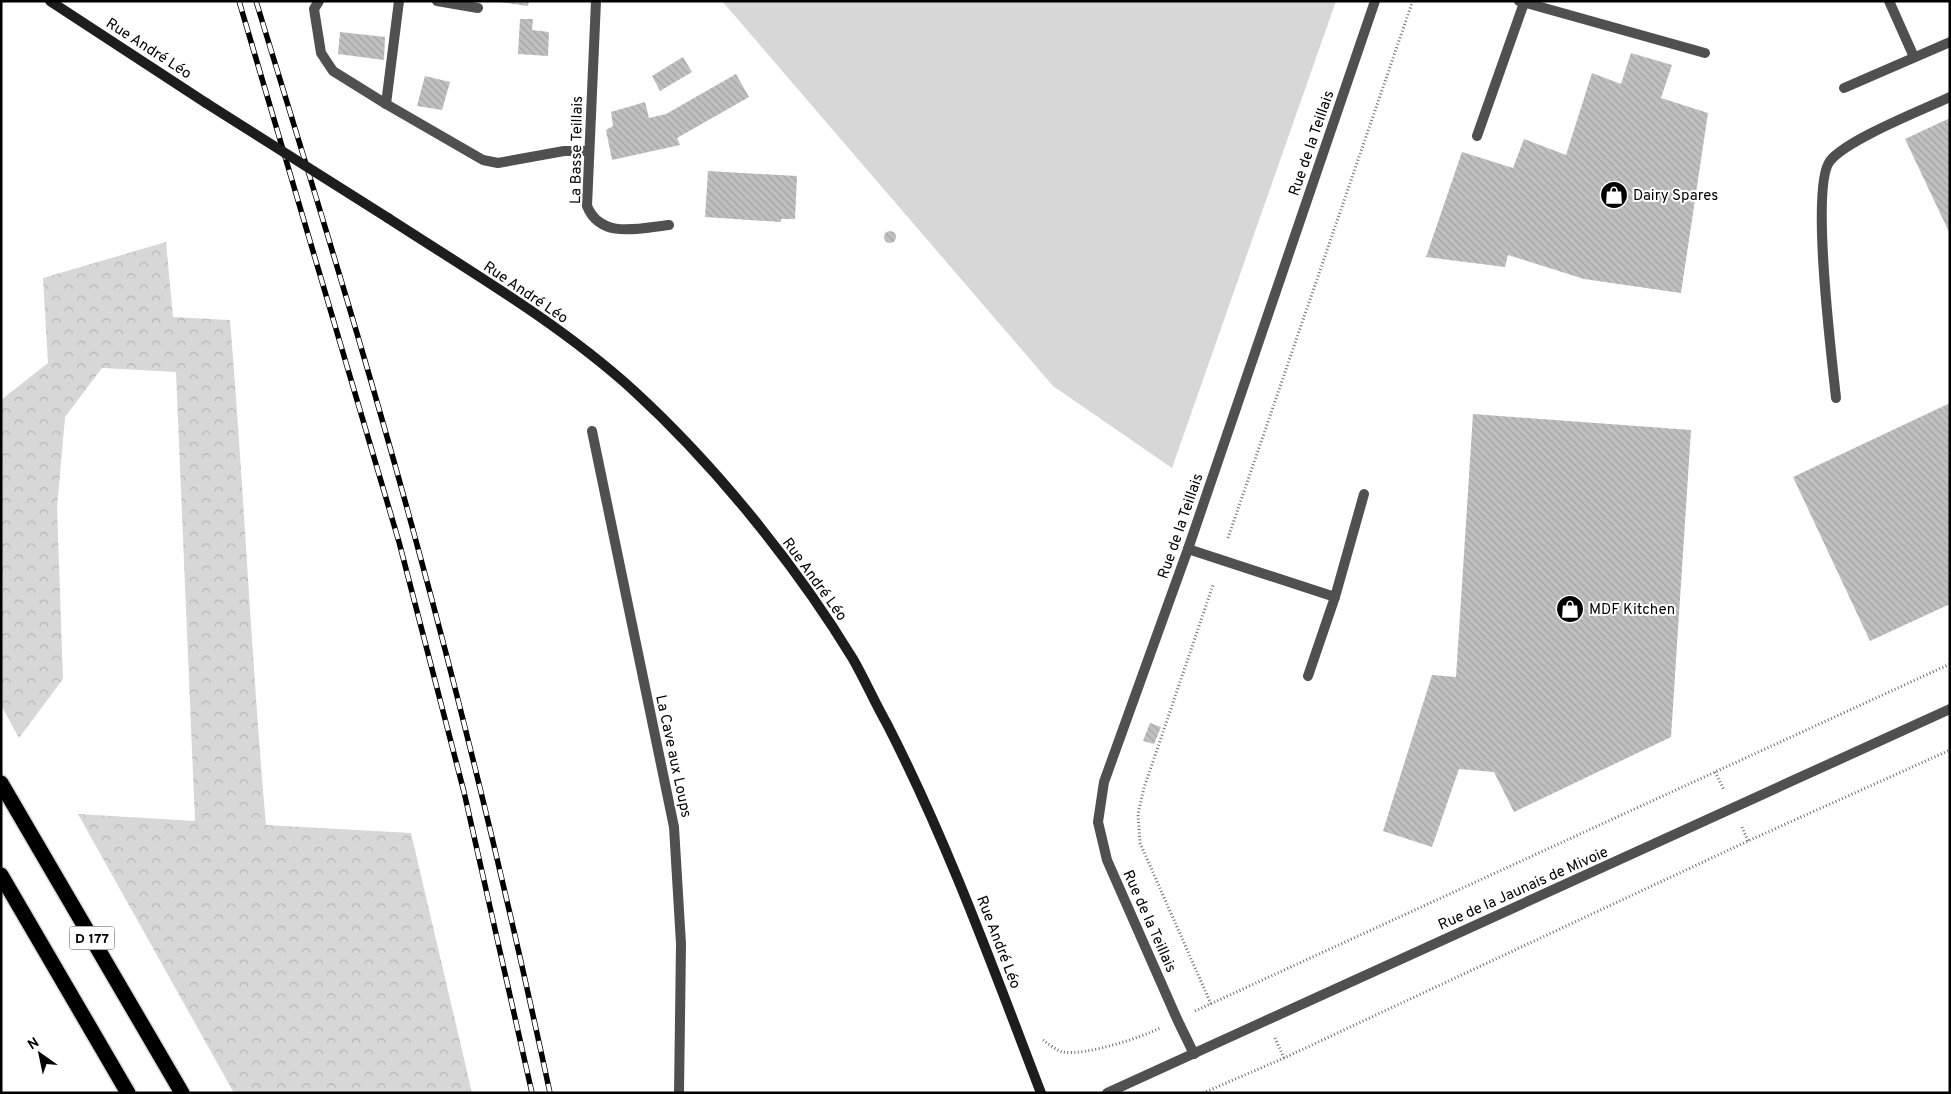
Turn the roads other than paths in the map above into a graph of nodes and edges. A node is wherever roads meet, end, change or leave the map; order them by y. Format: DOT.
graph roads {
  1 [pos="50,1"];
  2 [pos="319,1"];
  3 [pos="399,1"];
  4 [pos="437,1"];
  5 [pos="596,1"];
  6 [pos="1375,1"];
  7 [pos="1889,1"];
  8 [pos="1521,2"];
  9 [pos="478,8"];
  10 [pos="1950,42"];
  11 [pos="1705,53"];
  12 [pos="1914,57"];
  13 [pos="1844,88"];
  14 [pos="1950,97"];
  15 [pos="386,104"];
  16 [pos="1478,136"];
  17 [pos="589,151"];
  18 [pos="669,225"];
  19 [pos="1836,398"];
  20 [pos="592,432"];
  21 [pos="1364,494"];
  22 [pos="1188,549"];
  23 [pos="1335,597"];
  24 [pos="1308,676"];
  25 [pos="1950,709"];
  26 [pos="1,783"];
  27 [pos="1,875"];
  28 [pos="1194,1054"];
  29 [pos="128,1093"];
  30 [pos="182,1093"];
  31 [pos="679,1093"];
  32 [pos="1041,1093"];
  33 [pos="1108,1093"];
  1 -- 32 [label="street, Rue André Léo, bridge"];
  2 -- 15 [label="street"];
  3 -- 15 [label="street"];
  4 -- 9 [label="street"];
  5 -- 17 [label="street, La Basse Teillais"];
  6 -- 22 [label="street, Rue de la Teillais"];
  7 -- 12 [label="street"];
  8 -- 11 [label="street"];
  8 -- 16 [label="street"];
  10 -- 12 [label="street"];
  12 -- 13 [label="street"];
  14 -- 19 [label="street"];
  15 -- 17 [label="street"];
  17 -- 18 [label="street, La Basse Teillais"];
  20 -- 31 [label="street, La Cave aux Loups"];
  21 -- 23 [label="street"];
  22 -- 23 [label="street"];
  22 -- 28 [label="street, Rue de la Teillais"];
  23 -- 24 [label="street"];
  25 -- 28 [label="street, Rue de la Jaunais de Mivoie"];
  26 -- 30 [label="highway, D 177"];
  27 -- 29 [label="highway, D 177"];
  28 -- 33 [label="street, Rue de la Jaunais de Mivoie"];
}
